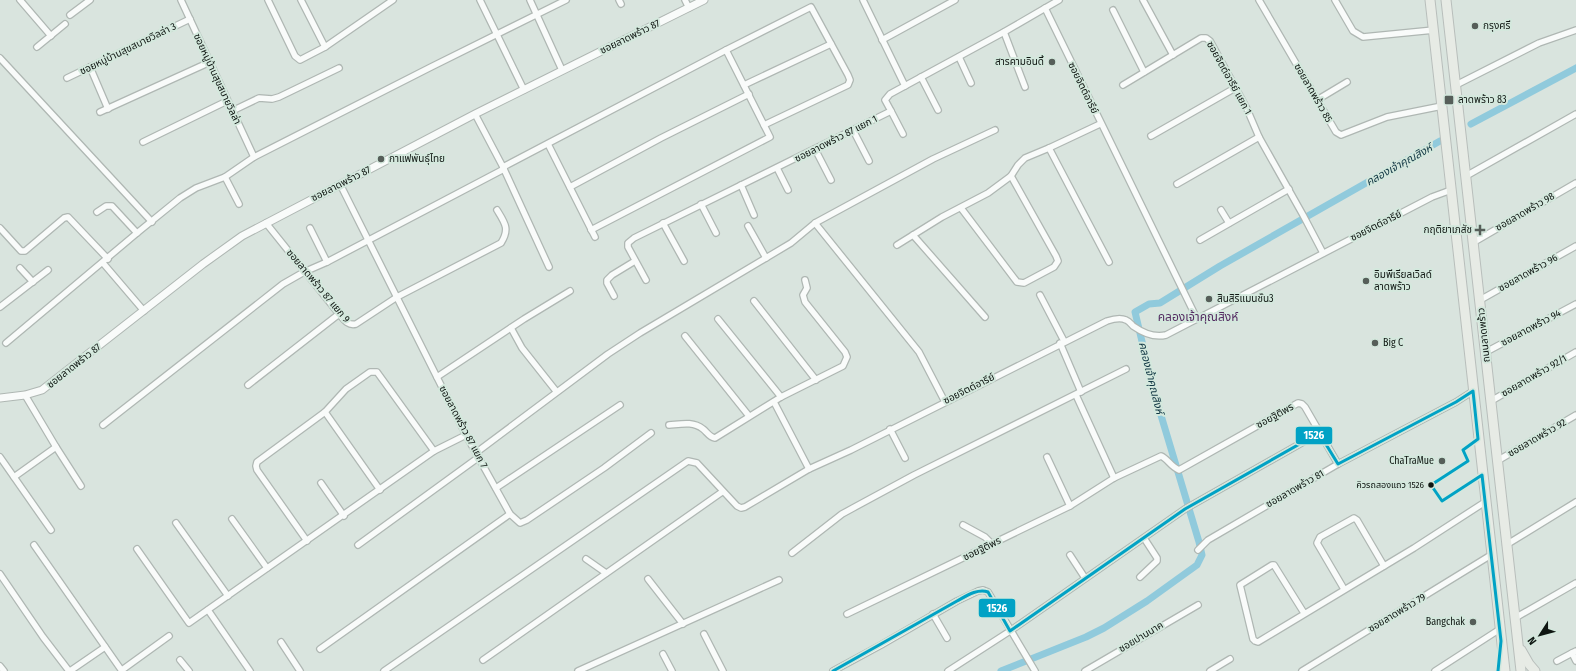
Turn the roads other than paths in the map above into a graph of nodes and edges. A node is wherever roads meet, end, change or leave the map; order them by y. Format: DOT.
graph roads {
  1 [pos="20,0"];
  2 [pos="90,0"];
  3 [pos="181,0"];
  4 [pos="268,0"];
  5 [pos="301,0"];
  6 [pos="393,0"];
  7 [pos="480,0"];
  8 [pos="530,0"];
  9 [pos="566,0"];
  10 [pos="685,0"];
  11 [pos="704,0"];
  12 [pos="863,0"];
  13 [pos="955,0"];
  14 [pos="1059,0"];
  15 [pos="1143,0"];
  16 [pos="1259,0"];
  17 [pos="1335,0"];
  18 [pos="1426,0"];
  19 [pos="1430,0"];
  20 [pos="1446,0"];
  21 [pos="689,8"];
  22 [pos="1045,8"];
  23 [pos="1113,10"];
  24 [pos="536,14"];
  25 [pos="70,15"];
  26 [pos="190,19"];
  27 [pos="65,24"];
  28 [pos="1434,30"];
  29 [pos="1576,30"];
  30 [pos="1004,32"];
  31 [pos="496,34"];
  32 [pos="51,36"];
  33 [pos="882,40"];
  34 [pos="831,44"];
  35 [pos="37,47"];
  36 [pos="325,48"];
  37 [pos="726,50"];
  38 [pos="1173,55"];
  39 [pos="959,57"];
  40 [pos="0,58"];
  41 [pos="210,62"];
  42 [pos="90,67"];
  43 [pos="339,68"];
  44 [pos="562,70"];
  45 [pos="1144,72"];
  46 [pos="921,77"];
  47 [pos="67,78"];
  48 [pos="971,82"];
  49 [pos="1347,82"];
  50 [pos="744,85"];
  51 [pos="1456,85"];
  52 [pos="905,86"];
  53 [pos="1123,86"];
  54 [pos="1025,87"];
  55 [pos="1235,88"];
  56 [pos="524,90"];
  57 [pos="748,94"];
  58 [pos="1317,100"];
  59 [pos="227,101"];
  60 [pos="1442,106"];
  61 [pos="108,109"];
  62 [pos="938,110"];
  63 [pos="232,111"];
  64 [pos="891,111"];
  65 [pos="100,112"];
  66 [pos="475,114"];
  67 [pos="1576,114"];
  68 [pos="1100,124"];
  69 [pos="764,125"];
  70 [pos="853,130"];
  71 [pos="995,130"];
  72 [pos="903,134"];
  73 [pos="1151,136"];
  74 [pos="1259,137"];
  75 [pos="143,142"];
  76 [pos="548,144"];
  77 [pos="1049,148"];
  78 [pos="815,149"];
  79 [pos="254,157"];
  80 [pos="869,161"];
  81 [pos="503,168"];
  82 [pos="777,168"];
  83 [pos="1011,176"];
  84 [pos="1466,176"];
  85 [pos="225,177"];
  86 [pos="831,180"];
  87 [pos="1576,183"];
  88 [pos="340,184"];
  89 [pos="1177,184"];
  90 [pos="741,185"];
  91 [pos="570,187"];
  92 [pos="1289,189"];
  93 [pos="788,190"];
  94 [pos="1451,190"];
  95 [pos="239,204"];
  96 [pos="701,204"];
  97 [pos="961,208"];
  98 [pos="497,210"];
  99 [pos="1221,210"];
  100 [pos="96,212"];
  101 [pos="754,215"];
  102 [pos="152,222"];
  103 [pos="266,223"];
  104 [pos="663,223"];
  105 [pos="816,223"];
  106 [pos="1229,223"];
  107 [pos="748,226"];
  108 [pos="0,228"];
  109 [pos="310,228"];
  110 [pos="591,230"];
  111 [pos="716,233"];
  112 [pos="137,234"];
  113 [pos="913,236"];
  114 [pos="595,237"];
  115 [pos="368,240"];
  116 [pos="1200,240"];
  117 [pos="1474,242"];
  118 [pos="897,245"];
  119 [pos="1576,246"];
  120 [pos="1323,253"];
  121 [pos="108,258"];
  122 [pos="766,258"];
  123 [pos="635,261"];
  124 [pos="684,261"];
  125 [pos="327,262"];
  126 [pos="1109,262"];
  127 [pos="103,263"];
  128 [pos="549,267"];
  129 [pos="20,268"];
  130 [pos="48,270"];
  131 [pos="304,272"];
  132 [pos="646,280"];
  133 [pos="805,280"];
  134 [pos="33,282"];
  135 [pos="570,291"];
  136 [pos="1040,295"];
  137 [pos="614,296"];
  138 [pos="397,297"];
  139 [pos="1480,300"];
  140 [pos="754,301"];
  141 [pos="1576,304"];
  142 [pos="0,307"];
  143 [pos="144,311"];
  144 [pos="339,314"];
  145 [pos="985,317"];
  146 [pos="718,319"];
  147 [pos="1197,319"];
  148 [pos="510,328"];
  149 [pos="685,336"];
  150 [pos="1062,342"];
  151 [pos="6,343"];
  152 [pos="1486,352"];
  153 [pos="1576,352"];
  154 [pos="1126,369"];
  155 [pos="437,377"];
  156 [pos="816,380"];
  157 [pos="248,385"];
  158 [pos="556,391"];
  159 [pos="1473,391"];
  160 [pos="1081,392"];
  161 [pos="1076,395"];
  162 [pos="25,396"];
  163 [pos="781,397"];
  164 [pos="0,398"];
  165 [pos="1491,401"];
  166 [pos="774,402"];
  167 [pos="945,402"];
  168 [pos="620,405"];
  169 [pos="325,412"];
  170 [pos="1576,415"];
  171 [pos="749,416"];
  172 [pos="669,425"];
  173 [pos="103,426"];
  174 [pos="890,429"];
  175 [pos="651,433"];
  176 [pos="1319,433"];
  177 [pos="466,435"];
  178 [pos="56,447"];
  179 [pos="434,451"];
  180 [pos="478,455"];
  181 [pos="0,457"];
  182 [pos="1047,457"];
  183 [pos="905,458"];
  184 [pos="1497,461"];
  185 [pos="1338,464"];
  186 [pos="809,469"];
  187 [pos="14,477"];
  188 [pos="1114,478"];
  189 [pos="321,483"];
  190 [pos="81,486"];
  191 [pos="496,488"];
  192 [pos="380,490"];
  193 [pos="722,492"];
  194 [pos="1485,502"];
  195 [pos="1576,502"];
  196 [pos="1070,506"];
  197 [pos="510,514"];
  198 [pos="344,516"];
  199 [pos="232,519"];
  200 [pos="176,522"];
  201 [pos="963,525"];
  202 [pos="51,530"];
  203 [pos="1144,538"];
  204 [pos="307,541"];
  205 [pos="992,544"];
  206 [pos="34,545"];
  207 [pos="358,545"];
  208 [pos="1506,545"];
  209 [pos="137,549"];
  210 [pos="1198,550"];
  211 [pos="792,553"];
  212 [pos="1070,555"];
  213 [pos="1491,555"];
  214 [pos="586,559"];
  215 [pos="1384,566"];
  216 [pos="267,568"];
  217 [pos="606,573"];
  218 [pos="0,574"];
  219 [pos="1140,577"];
  220 [pos="1085,578"];
  221 [pos="648,579"];
  222 [pos="780,580"];
  223 [pos="1576,583"];
  224 [pos="1344,589"];
  225 [pos="228,596"];
  226 [pos="1198,605"];
  227 [pos="208,610"];
  228 [pos="1304,613"];
  229 [pos="847,614"];
  230 [pos="933,614"];
  231 [pos="1515,618"];
  232 [pos="683,624"];
  233 [pos="1500,629"];
  234 [pos="1010,631"];
  235 [pos="704,634"];
  236 [pos="169,636"];
  237 [pos="947,638"];
  238 [pos="1501,641"];
  239 [pos="280,642"];
  240 [pos="1518,643"];
  241 [pos="105,647"];
  242 [pos="320,649"];
  243 [pos="1574,652"];
  244 [pos="663,654"];
  245 [pos="1230,659"];
  246 [pos="180,660"];
  247 [pos="483,660"];
  248 [pos="1557,661"];
  249 [pos="1576,661"];
  250 [pos="0,666"];
  251 [pos="843,669"];
  252 [pos="4,671"];
  253 [pos="70,671"];
  254 [pos="122,671"];
  255 [pos="189,671"];
  256 [pos="250,671"];
  257 [pos="300,671"];
  258 [pos="384,671"];
  259 [pos="578,671"];
  260 [pos="672,671"];
  261 [pos="723,671"];
  262 [pos="832,671"];
  263 [pos="948,671"];
  264 [pos="1035,671"];
  265 [pos="1085,671"];
  266 [pos="1210,671"];
  267 [pos="1302,671"];
  268 [pos="1435,671"];
  269 [pos="1498,671"];
  270 [pos="1505,671"];
  271 [pos="1521,671"];
  272 [pos="1535,671"];
  1 -- 32 [label="street"];
  2 -- 25 [label="street"];
  3 -- 26 [label="street, ซอยหมู่บ้านสุขสบายวิลล่า"];
  4 -- 36 [label="street"];
  5 -- 36 [label="street"];
  6 -- 36 [label="street"];
  7 -- 31 [label="street"];
  8 -- 24 [label="street"];
  9 -- 24 [label="street"];
  10 -- 21 [label="street"];
  11 -- 21 [label="street, ซอยลาดพร้าว 87"];
  12 -- 33 [label="street"];
  13 -- 33 [label="street"];
  14 -- 22 [label="street"];
  15 -- 38 [label="street"];
  16 -- 58 [label="street, ซอยลาดพร้าว 85"];
  17 -- 28 [label="street"];
  18 -- 19 [label="street"];
  19 -- 28 [label="main road, ถนนลาดพร้าว"];
  20 -- 51 [label="main road, ถนนลาดพร้าว"];
  21 -- 44 [label="street, ซอยลาดพร้าว 87"];
  22 -- 30 [label="street"];
  22 -- 68 [label="street, ซอยจิตต์อารีย์"];
  23 -- 45 [label="street"];
  24 -- 31 [label="street"];
  24 -- 44 [label="street"];
  26 -- 41 [label="street, ซอยหมู่บ้านสุขสบายวิลล่า"];
  26 -- 42 [label="street, ซอยหมู่บ้านสุขสบายวิลล่า 3"];
  27 -- 32 [label="street"];
  28 -- 60 [label="main road, ถนนลาดพร้าว"];
  29 -- 51 [label="street"];
  30 -- 39 [label="street"];
  30 -- 54 [label="street"];
  31 -- 56 [label="street"];
  31 -- 79 [label="street"];
  32 -- 35 [label="street"];
  33 -- 52 [label="street"];
  34 -- 37 [label="street"];
  34 -- 50 [label="street"];
  34 -- 69 [label="street"];
  37 -- 50 [label="street"];
  37 -- 76 [label="street"];
  38 -- 45 [label="street, ซอยจิตต์อารีย์ แยก 1"];
  38 -- 55 [label="street, ซอยจิตต์อารีย์ แยก 1"];
  39 -- 46 [label="street"];
  39 -- 48 [label="street"];
  40 -- 102 [label="street"];
  41 -- 59 [label="street, ซอยหมู่บ้านสุขสบายวิลล่า"];
  41 -- 61 [label="street"];
  42 -- 47 [label="street, ซอยหมู่บ้านสุขสบายวิลล่า 3"];
  42 -- 61 [label="street"];
  43 -- 63 [label="street"];
  44 -- 56 [label="street, ซอยลาดพร้าว 87"];
  45 -- 53 [label="street, ซอยจิตต์อารีย์ แยก 1"];
  46 -- 52 [label="street"];
  46 -- 62 [label="street"];
  49 -- 58 [label="street"];
  50 -- 57 [label="street"];
  51 -- 84 [label="main road, ถนนลาดพร้าว"];
  52 -- 64 [label="street"];
  55 -- 73 [label="street"];
  55 -- 74 [label="street, ซอยจิตต์อารีย์ แยก 1"];
  56 -- 66 [label="street, ซอยลาดพร้าว 87"];
  57 -- 69 [label="street"];
  57 -- 91 [label="street"];
  58 -- 60 [label="street, ซอยลาดพร้าว 85"];
  59 -- 63 [label="street, ซอยหมู่บ้านสุขสบายวิลล่า"];
  59 -- 75 [label="street"];
  60 -- 94 [label="main road, ถนนลาดพร้าว"];
  61 -- 65 [label="street"];
  63 -- 79 [label="street, ซอยหมู่บ้านสุขสบายวิลล่า"];
  64 -- 70 [label="street, ซอยลาดพร้าว 87 แยก 1"];
  64 -- 72 [label="street"];
  66 -- 81 [label="street"];
  66 -- 88 [label="street, ซอยลาดพร้าว 87"];
  67 -- 84 [label="street"];
  68 -- 77 [label="street"];
  68 -- 147 [label="street, ซอยจิตต์อารีย์"];
  69 -- 110 [label="street"];
  70 -- 78 [label="street, ซอยลาดพร้าว 87 แยก 1"];
  70 -- 80 [label="street"];
  71 -- 105 [label="street"];
  74 -- 89 [label="street"];
  74 -- 92 [label="street, ซอยจิตต์อารีย์ แยก 1"];
  76 -- 81 [label="street"];
  76 -- 91 [label="street"];
  77 -- 83 [label="street"];
  77 -- 126 [label="street"];
  78 -- 82 [label="street, ซอยลาดพร้าว 87 แยก 1"];
  78 -- 86 [label="street"];
  79 -- 85 [label="street"];
  81 -- 115 [label="street"];
  81 -- 128 [label="street"];
  82 -- 90 [label="street, ซอยลาดพร้าว 87 แยก 1"];
  82 -- 93 [label="street"];
  83 -- 97 [label="street"];
  83 -- 97 [label="street"];
  84 -- 117 [label="main road, ถนนลาดพร้าว"];
  85 -- 95 [label="street"];
  85 -- 102 [label="street"];
  87 -- 117 [label="street, ซอยลาดพร้าว 98"];
  88 -- 103 [label="street, ซอยลาดพร้าว 87"];
  88 -- 115 [label="street, ซอยลาดพร้าว 87 แยก 7"];
  90 -- 96 [label="street, ซอยลาดพร้าว 87 แยก 1"];
  90 -- 101 [label="street"];
  91 -- 110 [label="street"];
  92 -- 106 [label="street"];
  92 -- 120 [label="street, ซอยจิตต์อารีย์ แยก 1"];
  94 -- 120 [label="street, ซอยจิตต์อารีย์"];
  94 -- 159 [label="main road, ถนนลาดพร้าว"];
  96 -- 104 [label="street, ซอยลาดพร้าว 87 แยก 1"];
  96 -- 111 [label="street"];
  97 -- 113 [label="street"];
  98 -- 138 [label="street, ซอยลาดพร้าว 87 แยก 9"];
  99 -- 106 [label="street"];
  100 -- 112 [label="street"];
  102 -- 112 [label="street"];
  103 -- 131 [label="street, ซอยลาดพร้าว 87 แยก 9"];
  103 -- 143 [label="street, ซอยลาดพร้าว 87"];
  104 -- 123 [label="street, ซอยลาดพร้าว 87 แยก 1"];
  104 -- 124 [label="street"];
  105 -- 122 [label="street"];
  105 -- 167 [label="street"];
  106 -- 116 [label="street"];
  107 -- 122 [label="street"];
  108 -- 121 [label="street"];
  109 -- 125 [label="street"];
  110 -- 114 [label="street"];
  112 -- 121 [label="street"];
  113 -- 118 [label="street"];
  113 -- 145 [label="street"];
  115 -- 125 [label="street"];
  115 -- 138 [label="street, ซอยลาดพร้าว 87 แยก 7"];
  117 -- 139 [label="main road, ถนนลาดพร้าว"];
  119 -- 139 [label="street, ซอยลาดพร้าว 96"];
  120 -- 147 [label="street, ซอยจิตต์อารีย์"];
  121 -- 127 [label="street"];
  122 -- 158 [label="street"];
  123 -- 132 [label="street, ซอยลาดพร้าว 87 แยก 1"];
  123 -- 137 [label="street"];
  125 -- 131 [label="street"];
  127 -- 143 [label="street"];
  127 -- 151 [label="street"];
  129 -- 134 [label="street"];
  130 -- 134 [label="street"];
  131 -- 144 [label="street, ซอยลาดพร้าว 87 แยก 9"];
  131 -- 173 [label="street"];
  133 -- 156 [label="street"];
  134 -- 142 [label="street"];
  135 -- 148 [label="street"];
  136 -- 150 [label="street"];
  138 -- 144 [label="street, ซอยลาดพร้าว 87 แยก 9"];
  138 -- 155 [label="street, ซอยลาดพร้าว 87 แยก 7"];
  139 -- 152 [label="main road, ถนนลาดพร้าว"];
  140 -- 156 [label="street"];
  141 -- 152 [label="street, ซอยลาดพร้าว 94"];
  143 -- 162 [label="street, ซอยลาดพร้าว 87"];
  144 -- 157 [label="street"];
  146 -- 163 [label="street"];
  147 -- 150 [label="street, ซอยจิตต์อารีย์"];
  148 -- 155 [label="street"];
  148 -- 158 [label="street"];
  149 -- 171 [label="street"];
  150 -- 160 [label="street"];
  150 -- 167 [label="street, ซอยจิตต์อารีย์"];
  152 -- 165 [label="main road, ถนนลาดพร้าว"];
  153 -- 165 [label="street, ซอยลาดพร้าว 92/1"];
  154 -- 160 [label="street"];
  155 -- 177 [label="street, ซอยลาดพร้าว 87 แยก 7"];
  156 -- 163 [label="street"];
  158 -- 180 [label="street"];
  159 -- 185 [label="street, ซอยลาดพร้าว 81"];
  159 -- 194 [label="main road, ถนนลาดพร้าว"];
  160 -- 161 [label="street"];
  161 -- 188 [label="street"];
  161 -- 211 [label="street"];
  162 -- 164 [label="street, ซอยลาดพร้าว 87"];
  162 -- 178 [label="street"];
  163 -- 166 [label="street"];
  165 -- 184 [label="main road, ถนนลาดพร้าว"];
  166 -- 171 [label="street"];
  166 -- 186 [label="street"];
  167 -- 174 [label="street, ซอยจิตต์อารีย์"];
  168 -- 191 [label="street"];
  169 -- 179 [label="street"];
  169 -- 192 [label="street"];
  169 -- 204 [label="street"];
  170 -- 184 [label="street, ซอยลาดพร้าว 92"];
  171 -- 172 [label="street"];
  174 -- 183 [label="street"];
  174 -- 186 [label="street, ซอยจิตต์อารีย์"];
  175 -- 197 [label="street"];
  176 -- 185 [label="street, ซอยฐิติพร"];
  176 -- 188 [label="street, ซอยฐิติพร"];
  176 -- 203 [label="street"];
  177 -- 179 [label="street"];
  177 -- 180 [label="street, ซอยลาดพร้าว 87 แยก 7"];
  178 -- 187 [label="street"];
  178 -- 190 [label="street"];
  179 -- 192 [label="street"];
  180 -- 191 [label="street, ซอยลาดพร้าว 87 แยก 7"];
  180 -- 207 [label="street"];
  181 -- 187 [label="street"];
  182 -- 196 [label="street"];
  184 -- 208 [label="main road, ถนนลาดพร้าว"];
  185 -- 210 [label="street, ซอยลาดพร้าว 81"];
  186 -- 193 [label="street, ซอยจิตต์อารีย์"];
  187 -- 202 [label="street"];
  188 -- 196 [label="street, ซอยฐิติพร"];
  189 -- 198 [label="street"];
  191 -- 197 [label="street, ซอยลาดพร้าว 87 แยก 7"];
  192 -- 198 [label="street"];
  193 -- 217 [label="street"];
  193 -- 258 [label="street"];
  194 -- 213 [label="main road, ถนนลาดพร้าว"];
  194 -- 215 [label="street"];
  195 -- 208 [label="street"];
  196 -- 205 [label="street, ซอยฐิติพร"];
  197 -- 242 [label="street"];
  198 -- 204 [label="street"];
  199 -- 216 [label="street"];
  200 -- 225 [label="street"];
  201 -- 205 [label="street"];
  203 -- 219 [label="street"];
  203 -- 220 [label="street"];
  204 -- 216 [label="street"];
  205 -- 229 [label="street, ซอยฐิติพร"];
  206 -- 241 [label="street"];
  208 -- 231 [label="main road, ถนนลาดพร้าว"];
  209 -- 227 [label="street"];
  212 -- 220 [label="street"];
  213 -- 233 [label="main road, ถนนลาดพร้าว"];
  213 -- 267 [label="street, ซอยลาดพร้าว 79"];
  214 -- 217 [label="street"];
  215 -- 224 [label="street"];
  215 -- 224 [label="street"];
  216 -- 225 [label="street"];
  217 -- 247 [label="street"];
  218 -- 253 [label="street"];
  220 -- 234 [label="street"];
  221 -- 232 [label="street"];
  222 -- 232 [label="street"];
  223 -- 231 [label="street"];
  224 -- 228 [label="street"];
  225 -- 227 [label="street"];
  226 -- 265 [label="street, ซอยปานนาค"];
  227 -- 256 [label="street"];
  228 -- 228 [label="street"];
  230 -- 234 [label="street"];
  230 -- 237 [label="street"];
  230 -- 251 [label="street"];
  231 -- 240 [label="main road, ถนนลาดพร้าว"];
  232 -- 259 [label="street"];
  233 -- 238 [label="main road, ถนนลาดพร้าว"];
  233 -- 268 [label="street"];
  234 -- 263 [label="street"];
  234 -- 264 [label="street"];
  235 -- 261 [label="street"];
  236 -- 254 [label="street"];
  238 -- 269 [label="main road"];
  238 -- 270 [label="main road, ถนนลาดพร้าว"];
  239 -- 257 [label="street"];
  240 -- 271 [label="main road, ถนนลาดพร้าว"];
  240 -- 272 [label="main road"];
  241 -- 253 [label="street"];
  241 -- 254 [label="street"];
  243 -- 248 [label="street"];
  243 -- 249 [label="street"];
  244 -- 260 [label="street"];
  245 -- 266 [label="street"];
  246 -- 255 [label="street"];
  250 -- 252 [label="street"];
  251 -- 262 [label="street"];
}
